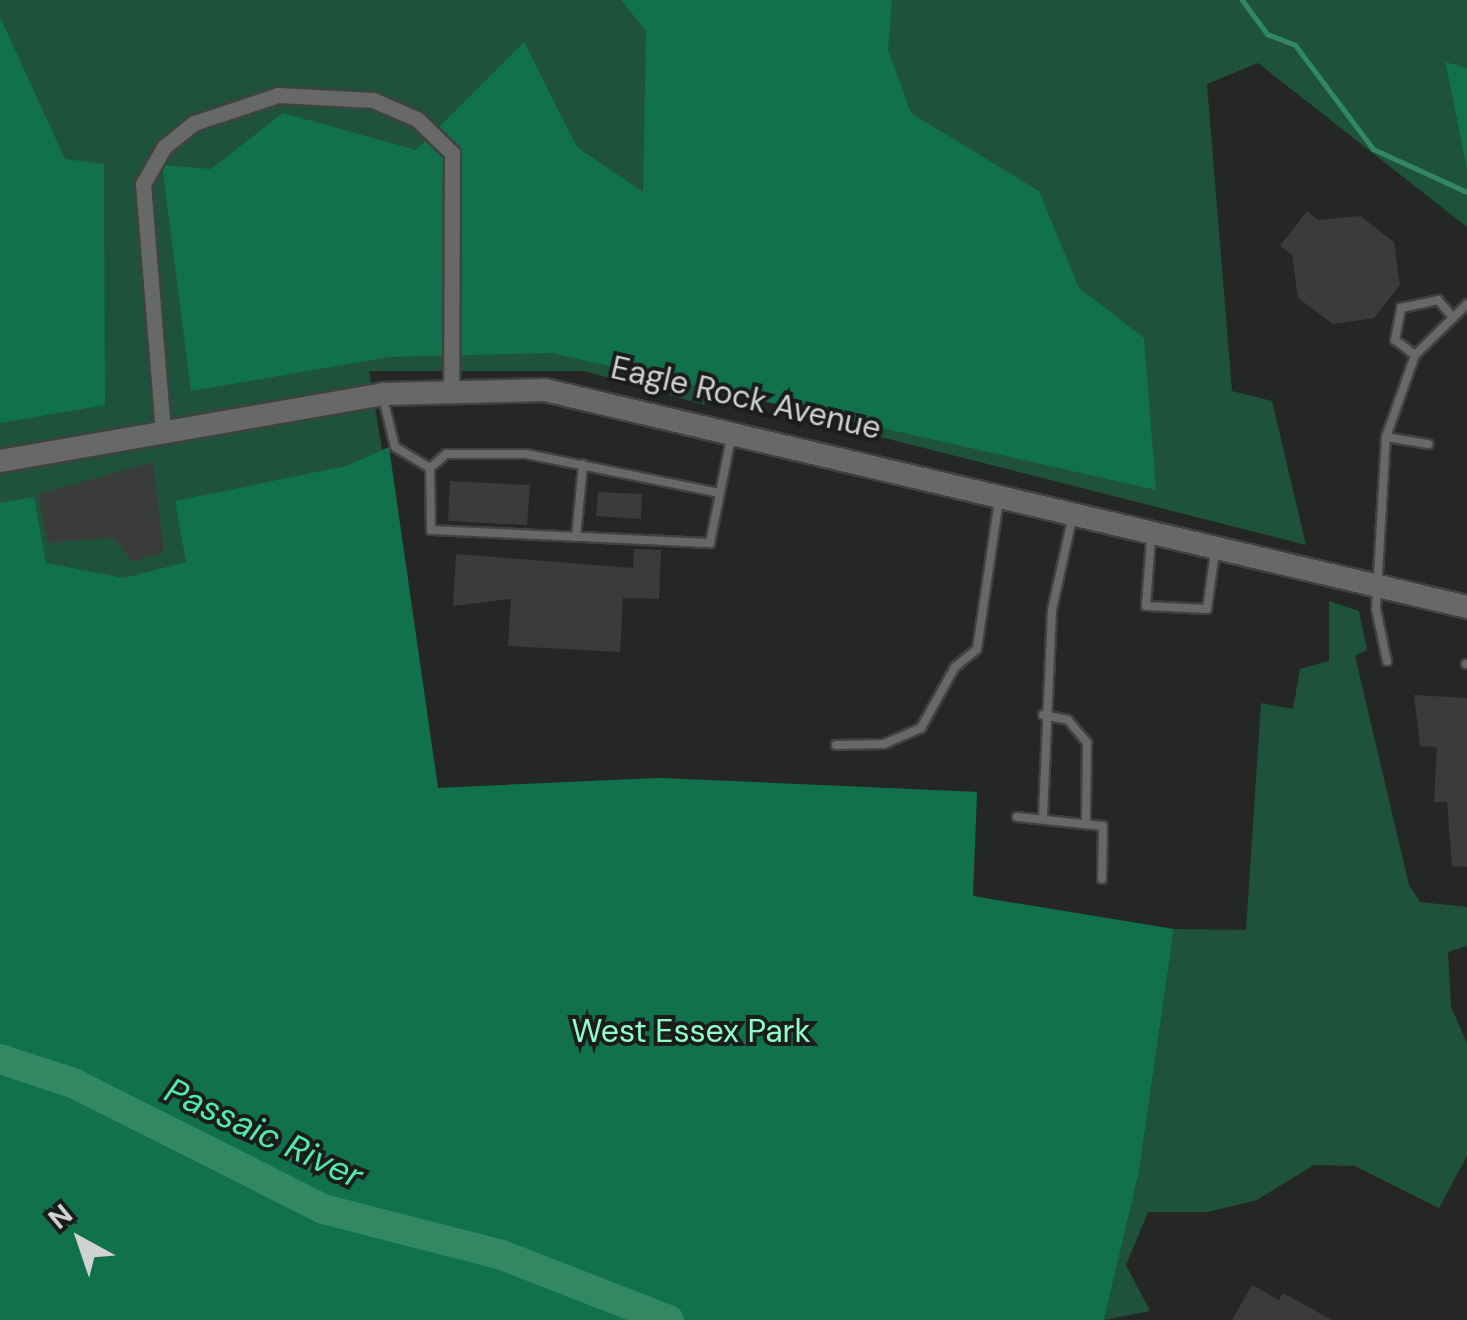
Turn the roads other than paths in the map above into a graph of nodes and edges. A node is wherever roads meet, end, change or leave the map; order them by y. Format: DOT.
graph roads {
  1 [pos="1467,304"];
  2 [pos="1453,316"];
  3 [pos="1414,355"];
  4 [pos="451,388"];
  5 [pos="383,394"];
  6 [pos="733,428"];
  7 [pos="163,432"];
  8 [pos="1386,437"];
  9 [pos="1428,444"];
  10 [pos="0,462"];
  11 [pos="583,464"];
  12 [pos="430,468"];
  13 [pos="1000,491"];
  14 [pos="720,493"];
  15 [pos="1074,509"];
  16 [pos="1152,528"];
  17 [pos="576,537"];
  18 [pos="1216,544"];
  19 [pos="1376,583"];
  20 [pos="1467,607"];
  21 [pos="1387,661"];
  22 [pos="1043,715"];
  23 [pos="836,744"];
  24 [pos="1043,816"];
  25 [pos="1017,817"];
  26 [pos="1086,819"];
  27 [pos="1102,879"];
  1 -- 2 [label="lane"];
  2 -- 3 [label="lane"];
  2 -- 3 [label="lane"];
  3 -- 8 [label="lane"];
  4 -- 5 [label="main road, Eagle Rock Avenue"];
  4 -- 6 [label="main road, Eagle Rock Avenue"];
  4 -- 7 [label="street"];
  5 -- 7 [label="main road, Eagle Rock Avenue"];
  5 -- 12 [label="lane"];
  6 -- 13 [label="main road, Eagle Rock Avenue"];
  6 -- 14 [label="lane"];
  7 -- 10 [label="main road, Eagle Rock Avenue"];
  8 -- 9 [label="lane"];
  8 -- 19 [label="lane"];
  11 -- 12 [label="lane"];
  11 -- 14 [label="lane"];
  11 -- 17 [label="lane"];
  12 -- 17 [label="lane"];
  13 -- 15 [label="main road, Eagle Rock Avenue"];
  13 -- 23 [label="lane"];
  14 -- 17 [label="lane"];
  15 -- 16 [label="main road, Eagle Rock Avenue"];
  15 -- 22 [label="lane"];
  16 -- 18 [label="main road, Eagle Rock Avenue"];
  16 -- 18 [label="lane"];
  18 -- 19 [label="main road, Eagle Rock Avenue"];
  19 -- 20 [label="main road, Eagle Rock Avenue"];
  19 -- 21 [label="lane"];
  22 -- 24 [label="lane"];
  22 -- 26 [label="lane"];
  24 -- 25 [label="lane"];
  24 -- 26 [label="lane"];
  26 -- 27 [label="lane"];
}
